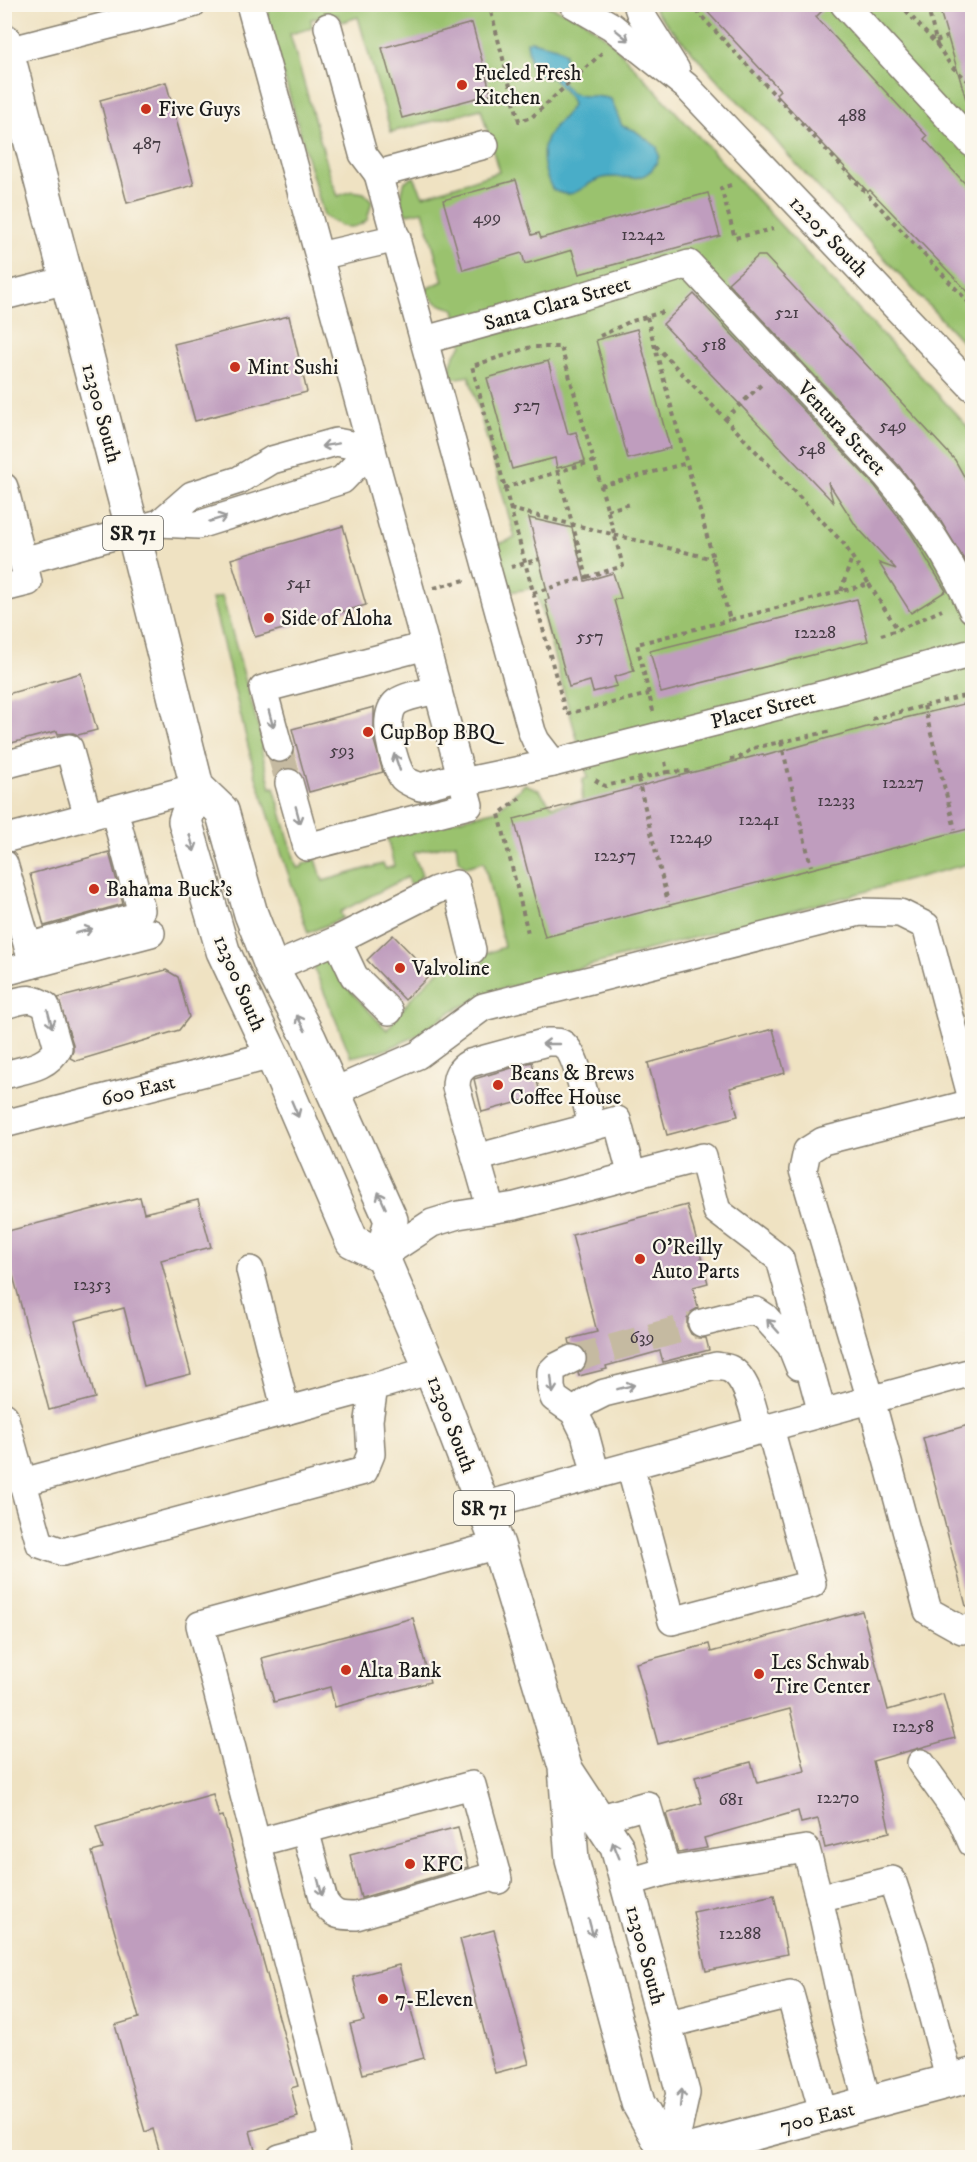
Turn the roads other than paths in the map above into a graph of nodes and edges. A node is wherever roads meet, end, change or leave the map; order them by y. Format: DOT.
graph roads {
  1 [pos="192,4"];
  2 [pos="250,4"];
  3 [pos="573,4"];
  4 [pos="637,4"];
  5 [pos="844,4"];
  6 [pos="328,27"];
  7 [pos="5,47"];
  8 [pos="686,86"];
  9 [pos="972,143"];
  10 [pos="485,145"];
  11 [pos="378,174"];
  12 [pos="397,238"];
  13 [pos="319,256"];
  14 [pos="689,264"];
  15 [pos="67,280"];
  16 [pos="4,296"];
  17 [pos="425,340"];
  18 [pos="972,387"];
  19 [pos="372,449"];
  20 [pos="4,487"];
  21 [pos="147,527"];
  22 [pos="10,528"];
  23 [pos="23,561"];
  24 [pos="4,588"];
  25 [pos="972,609"];
  26 [pos="426,646"];
  27 [pos="972,653"];
  28 [pos="438,690"];
  29 [pos="279,748"];
  30 [pos="553,763"];
  31 [pos="4,765"];
  32 [pos="462,779"];
  33 [pos="289,783"];
  34 [pos="197,787"];
  35 [pos="114,810"];
  36 [pos="88,817"];
  37 [pos="4,839"];
  38 [pos="4,864"];
  39 [pos="151,933"];
  40 [pos="338,940"];
  41 [pos="472,950"];
  42 [pos="31,956"];
  43 [pos="272,968"];
  44 [pos="4,972"];
  45 [pos="4,1005"];
  46 [pos="389,1011"];
  47 [pos="272,1055"];
  48 [pos="4,1075"];
  49 [pos="333,1092"];
  50 [pos="972,1101"];
  51 [pos="605,1123"];
  52 [pos="4,1124"];
  53 [pos="476,1158"];
  54 [pos="632,1176"];
  55 [pos="491,1210"];
  56 [pos="382,1256"];
  57 [pos="250,1270"];
  58 [pos="702,1323"];
  59 [pos="572,1359"];
  60 [pos="431,1370"];
  61 [pos="972,1372"];
  62 [pos="374,1387"];
  63 [pos="871,1400"];
  64 [pos="286,1411"];
  65 [pos="574,1412"];
  66 [pos="818,1415"];
  67 [pos="4,1416"];
  68 [pos="765,1429"];
  69 [pos="630,1466"];
  70 [pos="596,1475"];
  71 [pos="23,1482"];
  72 [pos="483,1506"];
  73 [pos="498,1545"];
  74 [pos="972,1627"];
  75 [pos="921,1763"];
  76 [pos="565,1767"];
  77 [pos="598,1819"];
  78 [pos="305,1830"];
  79 [pos="256,1843"];
  80 [pos="972,1843"];
  81 [pos="667,1871"];
  82 [pos="626,1883"];
  83 [pos="819,1898"];
  84 [pos="665,2025"];
  85 [pos="961,2078"];
  86 [pos="868,2104"];
  87 [pos="824,2116"];
  88 [pos="336,2150"];
  89 [pos="280,2157"];
  90 [pos="666,2157"];
  1 -- 7 [label="street"];
  2 -- 13 [label="street"];
  3 -- 8 [label="street, 12205 South, one-way"];
  4 -- 8 [label="street, 12205 South"];
  5 -- 9 [label="street"];
  6 -- 11 [label="street"];
  7 -- 15 [label="main road, 12300 South / SR 71"];
  8 -- 18 [label="street, 12205 South"];
  10 -- 11 [label="street"];
  11 -- 12 [label="street"];
  12 -- 13 [label="street"];
  12 -- 17 [label="street"];
  13 -- 19 [label="street"];
  14 -- 17 [label="street, Santa Clara Street"];
  14 -- 25 [label="street, Ventura Street"];
  15 -- 16 [label="street"];
  15 -- 21 [label="main road, 12300 South / SR 71"];
  17 -- 30 [label="street"];
  21 -- 19 [label="street, one-way"];
  19 -- 21 [label="street, one-way"];
  19 -- 26 [label="street"];
  20 -- 22 [label="street"];
  21 -- 23 [label="street"];
  21 -- 34 [label="main road, 12300 South / SR 71"];
  22 -- 23 [label="street"];
  23 -- 24 [label="street"];
  26 -- 28 [label="street"];
  26 -- 29 [label="street, one-way"];
  27 -- 30 [label="street, Placer Street"];
  28 -- 32 [label="street"];
  32 -- 28 [label="street, Placer Street, one-way"];
  30 -- 32 [label="street, Placer Street"];
  31 -- 36 [label="street"];
  33 -- 32 [label="street, one-way"];
  34 -- 35 [label="street"];
  34 -- 43 [label="main road, 12300 South"];
  34 -- 47 [label="main road, 12300 South, one-way"];
  35 -- 36 [label="street"];
  42 -- 35 [label="street, one-way"];
  36 -- 37 [label="street"];
  38 -- 42 [label="street"];
  39 -- 42 [label="street"];
  40 -- 41 [label="street"];
  40 -- 43 [label="street"];
  40 -- 46 [label="street"];
  42 -- 44 [label="street"];
  49 -- 43 [label="main road, 12300 South, one-way"];
  45 -- 48 [label="street, one-way"];
  47 -- 52 [label="street, 600 East"];
  47 -- 56 [label="main road, 12300 South, one-way"];
  49 -- 50 [label="street"];
  56 -- 49 [label="main road, 12300 South, one-way"];
  50 -- 63 [label="street"];
  51 -- 53 [label="street"];
  51 -- 53 [label="street, one-way"];
  51 -- 54 [label="street"];
  53 -- 55 [label="street"];
  54 -- 55 [label="street"];
  54 -- 66 [label="street"];
  55 -- 56 [label="street"];
  56 -- 60 [label="main road, 12300 South / SR 71"];
  57 -- 64 [label="street"];
  66 -- 58 [label="street, one-way"];
  59 -- 65 [label="street, one-way"];
  60 -- 62 [label="street"];
  60 -- 72 [label="main road, 12300 South / SR 71"];
  61 -- 63 [label="street"];
  62 -- 64 [label="street"];
  62 -- 71 [label="street"];
  63 -- 66 [label="street"];
  63 -- 74 [label="street"];
  64 -- 71 [label="street"];
  65 -- 68 [label="street, one-way"];
  65 -- 70 [label="street"];
  66 -- 68 [label="street"];
  67 -- 71 [label="street"];
  68 -- 69 [label="street"];
  68 -- 69 [label="street"];
  69 -- 70 [label="street"];
  70 -- 72 [label="street"];
  72 -- 73 [label="main road, 12300 South / SR 71"];
  73 -- 76 [label="main road, 12300 South / SR 71"];
  73 -- 79 [label="street"];
  75 -- 80 [label="street"];
  76 -- 77 [label="main road, 12300 South / SR 71"];
  76 -- 90 [label="main road, 12300 South / SR 71, one-way"];
  77 -- 81 [label="street"];
  82 -- 77 [label="main road, 12300 South / SR 71, one-way"];
  78 -- 78 [label="street, one-way"];
  78 -- 79 [label="street"];
  79 -- 88 [label="street"];
  81 -- 82 [label="street"];
  81 -- 83 [label="street"];
  82 -- 84 [label="main road, 12300 South / SR 71"];
  83 -- 85 [label="street"];
  83 -- 86 [label="street"];
  84 -- 87 [label="street"];
  90 -- 84 [label="main road, 12300 South / SR 71, one-way"];
  85 -- 86 [label="main road, 700 East"];
  86 -- 87 [label="main road, 700 East"];
  87 -- 90 [label="main road, 700 East"];
  88 -- 89 [label="street"];
}
